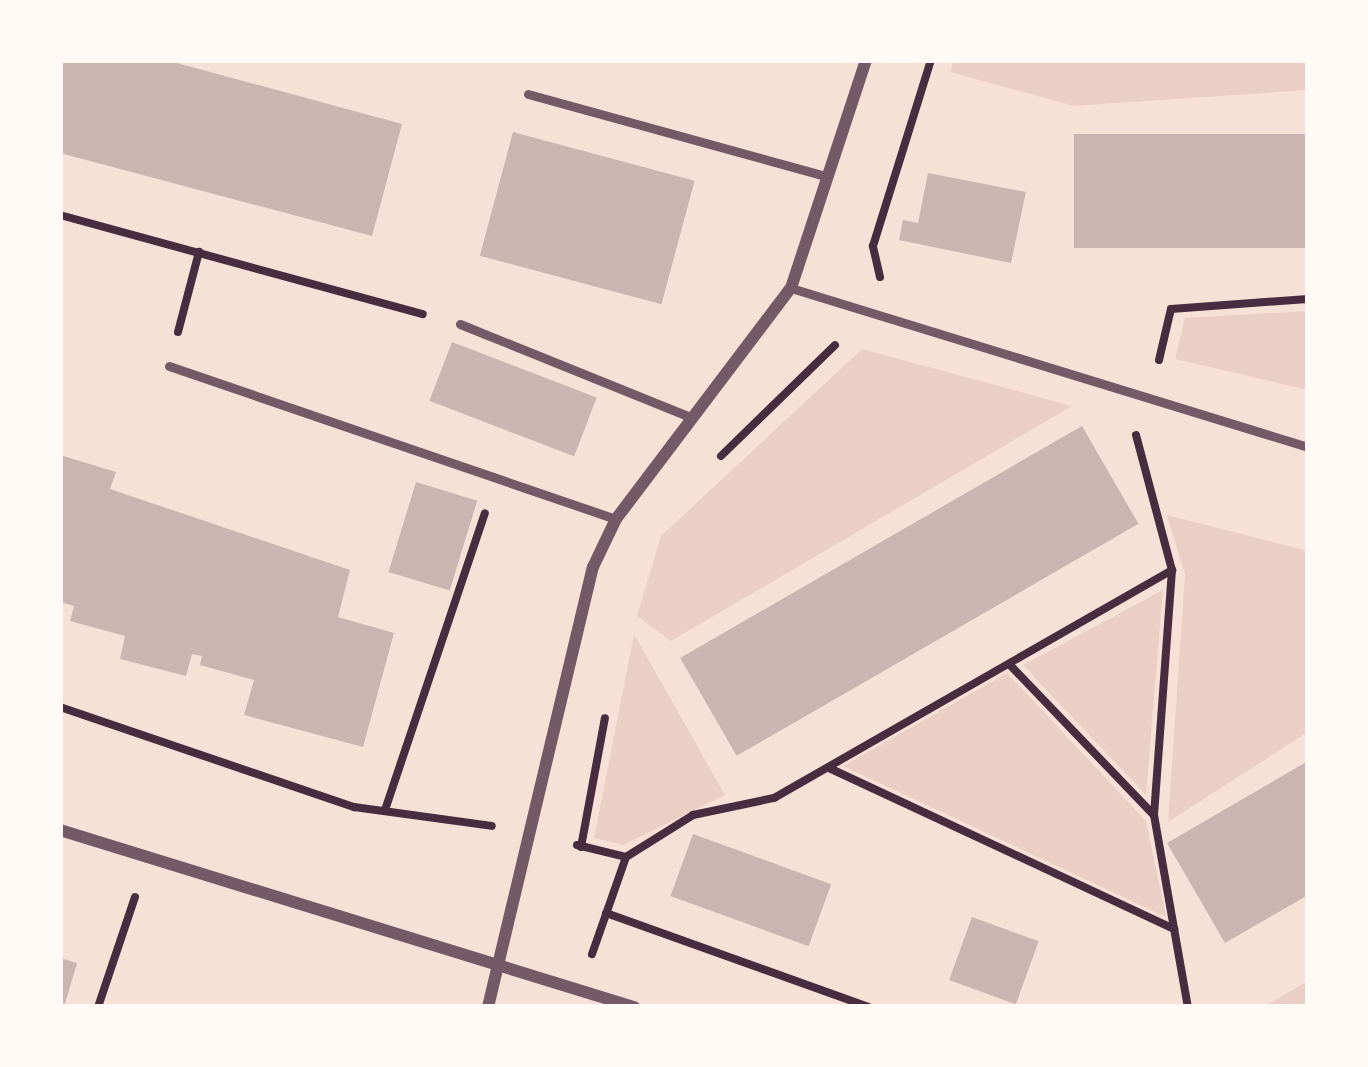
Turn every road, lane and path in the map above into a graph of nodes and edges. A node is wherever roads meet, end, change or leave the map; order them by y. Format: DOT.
graph roads {
  1 [pos="866,60"];
  2 [pos="931,60"];
  3 [pos="528,94"];
  4 [pos="824,176"];
  5 [pos="60,215"];
  6 [pos="199,252"];
  7 [pos="899,286"];
  8 [pos="791,288"];
  9 [pos="1308,298"];
  10 [pos="460,324"];
  11 [pos="849,334"];
  12 [pos="1142,363"];
  13 [pos="169,366"];
  14 [pos="1158,368"];
  15 [pos="1179,374"];
  16 [pos="1130,412"];
  17 [pos="693,418"];
  18 [pos="1308,447"];
  19 [pos="705,472"];
  20 [pos="496,478"];
  21 [pos="616,519"];
  22 [pos="1172,570"];
  23 [pos="1009,664"];
  24 [pos="610,694"];
  25 [pos="60,707"];
  26 [pos="828,768"];
  27 [pos="386,810"];
  28 [pos="1154,815"];
  29 [pos="472,820"];
  30 [pos="60,830"];
  31 [pos="535,835"];
  32 [pos="581,847"];
  33 [pos="626,856"];
  34 [pos="135,897"];
  35 [pos="606,914"];
  36 [pos="1175,930"];
  37 [pos="504,964"];
  38 [pos="580,989"];
  39 [pos="98,1007"];
  40 [pos="488,1007"];
  41 [pos="634,1007"];
  42 [pos="869,1007"];
  43 [pos="1188,1007"];
  1 -- 4 [label="street"];
  2 -- 7 [label="path"];
  3 -- 4 [label="lane"];
  4 -- 8 [label="street"];
  5 -- 6 [label="path"];
  6 -- 10 [label="path"];
  6 -- 13 [label="path"];
  8 -- 17 [label="street"];
  8 -- 18 [label="lane"];
  9 -- 14 [label="path"];
  10 -- 17 [label="lane"];
  11 -- 19 [label="path"];
  12 -- 14 [label="path"];
  13 -- 20 [label="lane"];
  14 -- 15 [label="path"];
  16 -- 22 [label="path"];
  17 -- 21 [label="street"];
  20 -- 21 [label="lane"];
  20 -- 27 [label="path"];
  21 -- 31 [label="street"];
  22 -- 23 [label="path"];
  22 -- 28 [label="path"];
  23 -- 26 [label="path"];
  23 -- 28 [label="path"];
  24 -- 32 [label="path"];
  25 -- 27 [label="path"];
  26 -- 33 [label="path"];
  26 -- 36 [label="path"];
  27 -- 29 [label="path"];
  28 -- 36 [label="path"];
  30 -- 37 [label="street"];
  31 -- 32 [label="path"];
  31 -- 37 [label="street"];
  32 -- 33 [label="path"];
  33 -- 35 [label="path"];
  34 -- 39 [label="path"];
  35 -- 38 [label="path"];
  35 -- 42 [label="path"];
  36 -- 43 [label="path"];
  37 -- 38 [label="street"];
  37 -- 40 [label="street"];
  38 -- 41 [label="street"];
}
